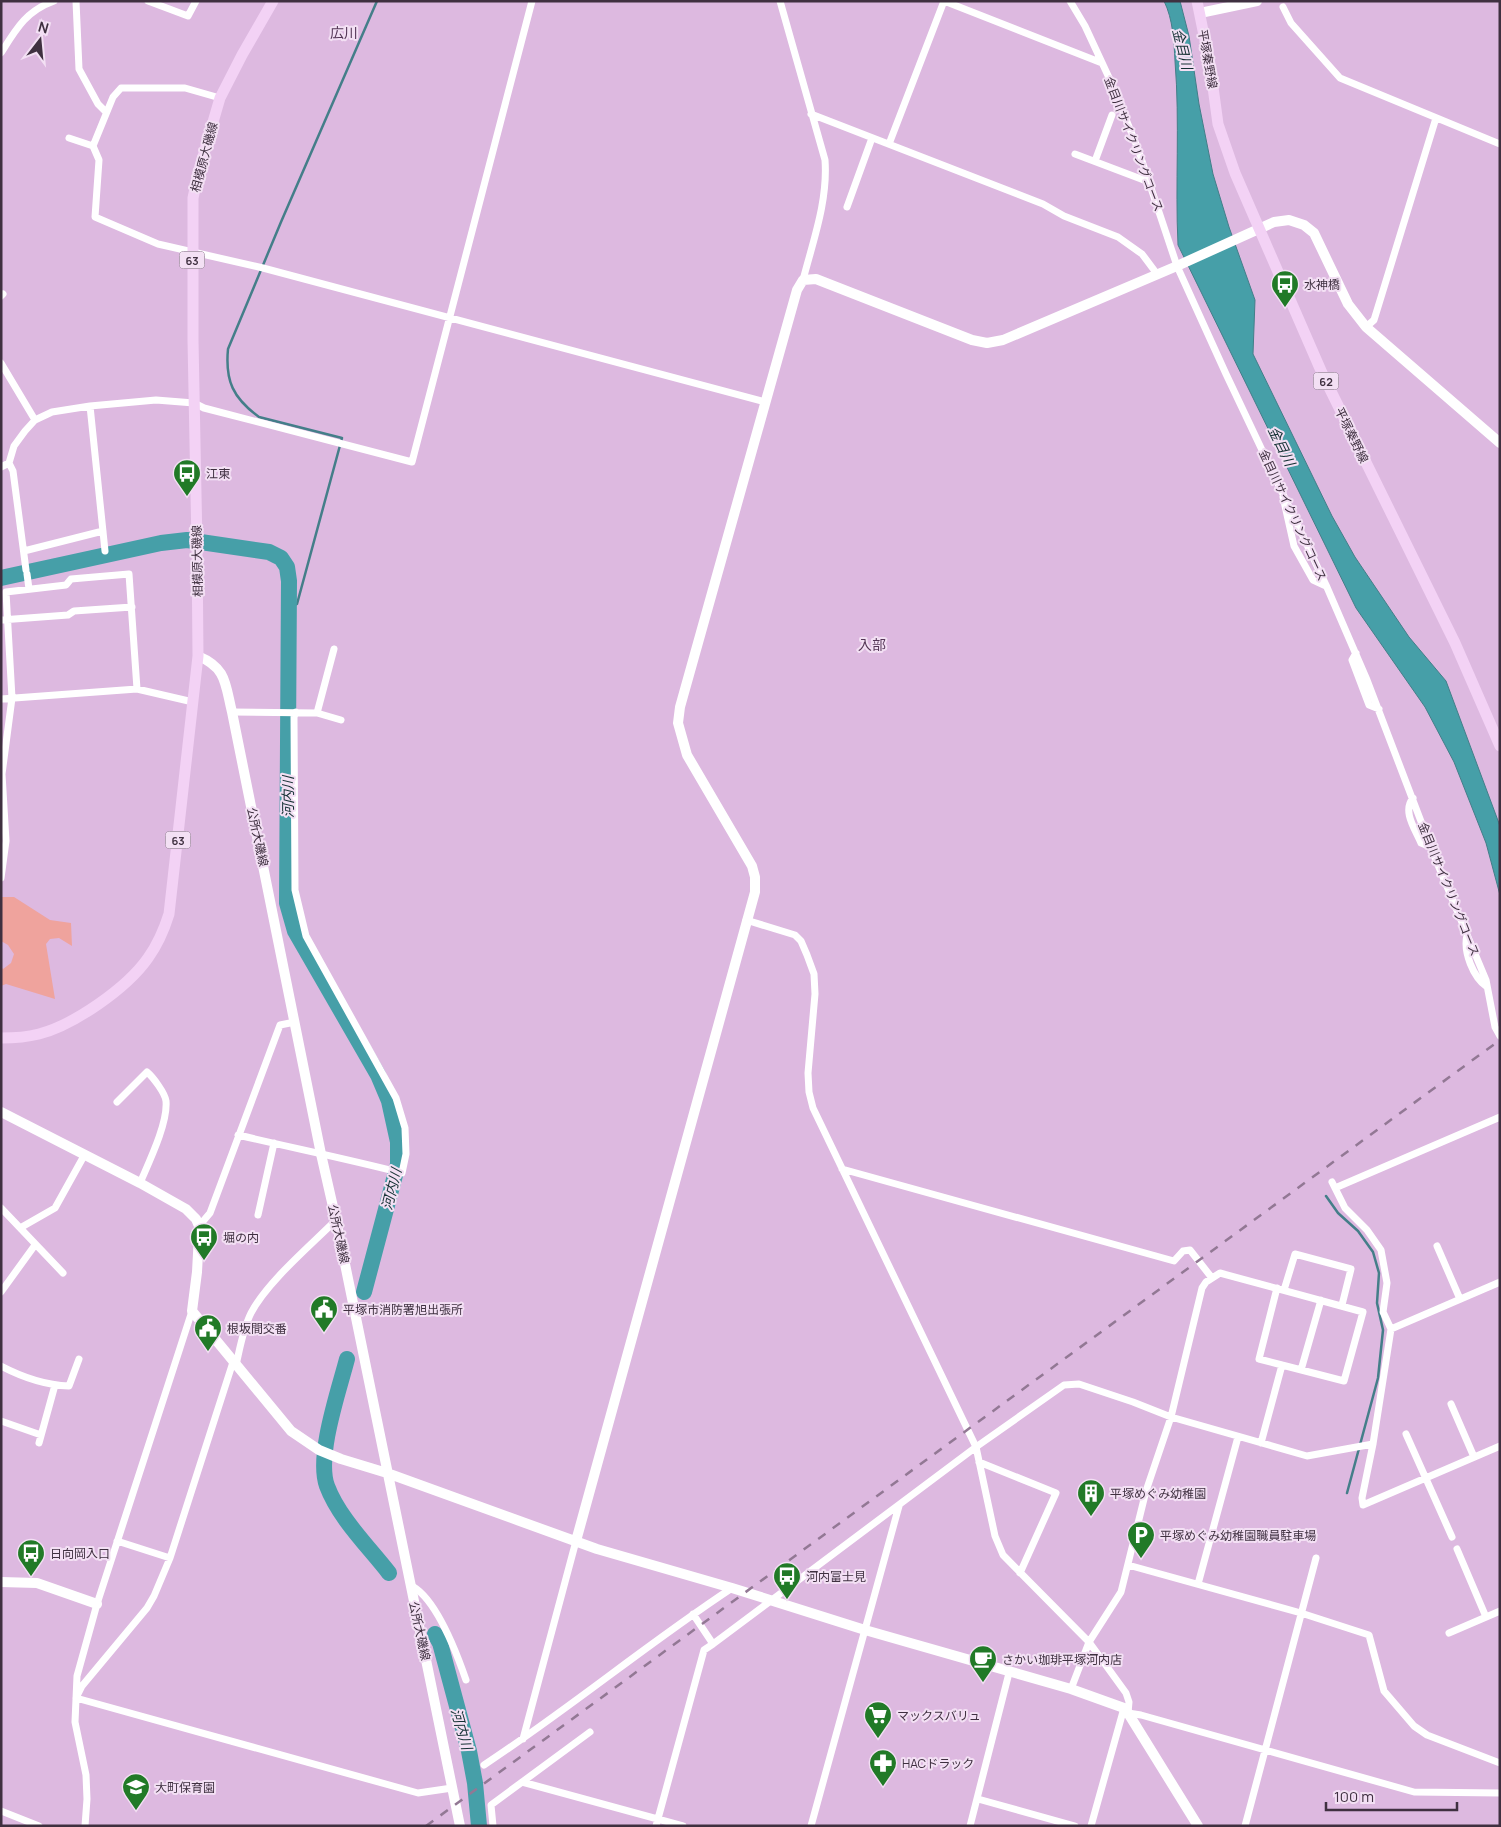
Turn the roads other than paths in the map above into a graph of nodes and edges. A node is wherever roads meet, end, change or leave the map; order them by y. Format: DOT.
graph roads {
  1 [pos="54,1"];
  2 [pos="76,1"];
  3 [pos="148,1"];
  4 [pos="196,1"];
  5 [pos="273,1"];
  6 [pos="532,1"];
  7 [pos="780,1"];
  8 [pos="944,1"];
  9 [pos="1070,1"];
  10 [pos="1257,1"];
  11 [pos="1198,7"];
  12 [pos="1283,7"];
  13 [pos="1,53"];
  14 [pos="1102,63"];
  15 [pos="220,98"];
  16 [pos="106,112"];
  17 [pos="811,114"];
  18 [pos="1112,115"];
  19 [pos="1436,118"];
  20 [pos="69,138"];
  21 [pos="872,138"];
  22 [pos="889,144"];
  23 [pos="1500,144"];
  24 [pos="92,146"];
  25 [pos="1075,154"];
  26 [pos="1095,161"];
  27 [pos="1149,182"];
  28 [pos="847,207"];
  29 [pos="1258,230"];
  30 [pos="192,252"];
  31 [pos="1177,266"];
  32 [pos="1157,274"];
  33 [pos="803,280"];
  34 [pos="450,317"];
  35 [pos="1366,327"];
  36 [pos="2,368"];
  37 [pos="765,402"];
  38 [pos="194,403"];
  39 [pos="90,406"];
  40 [pos="35,420"];
  41 [pos="1500,444"];
  42 [pos="9,463"];
  43 [pos="1,467"];
  44 [pos="1282,492"];
  45 [pos="103,531"];
  46 [pos="24,551"];
  47 [pos="105,551"];
  48 [pos="1326,586"];
  49 [pos="29,589"];
  50 [pos="132,607"];
  51 [pos="4,620"];
  52 [pos="334,649"];
  53 [pos="198,656"];
  54 [pos="137,688"];
  55 [pos="12,698"];
  56 [pos="1,699"];
  57 [pos="193,702"];
  58 [pos="232,712"];
  59 [pos="296,712"];
  60 [pos="317,713"];
  61 [pos="341,720"];
  62 [pos="1500,746"];
  63 [pos="1,878"];
  64 [pos="746,920"];
  65 [pos="295,1022"];
  66 [pos="1500,1036"];
  67 [pos="1,1038"];
  68 [pos="117,1102"];
  69 [pos="1,1112"];
  70 [pos="1500,1117"];
  71 [pos="238,1135"];
  72 [pos="274,1143"];
  73 [pos="85,1154"];
  74 [pos="321,1154"];
  75 [pos="842,1169"];
  76 [pos="140,1183"];
  77 [pos="1,1208"];
  78 [pos="258,1215"];
  79 [pos="336,1220"];
  80 [pos="199,1226"];
  81 [pos="20,1228"];
  82 [pos="35,1245"];
  83 [pos="1437,1246"];
  84 [pos="63,1273"];
  85 [pos="1212,1278"];
  86 [pos="1500,1282"];
  87 [pos="1281,1289"];
  88 [pos="1,1292"];
  89 [pos="1321,1300"];
  90 [pos="1460,1300"];
  91 [pos="1342,1305"];
  92 [pos="192,1311"];
  93 [pos="1392,1329"];
  94 [pos="79,1359"];
  95 [pos="235,1363"];
  96 [pos="1282,1365"];
  97 [pos="1,1366"];
  98 [pos="1301,1370"];
  99 [pos="55,1385"];
  100 [pos="1451,1404"];
  101 [pos="1171,1417"];
  102 [pos="1,1421"];
  103 [pos="1406,1434"];
  104 [pos="41,1435"];
  105 [pos="1238,1437"];
  106 [pos="39,1443"];
  107 [pos="1261,1443"];
  108 [pos="1373,1444"];
  109 [pos="1500,1446"];
  110 [pos="976,1447"];
  111 [pos="1474,1457"];
  112 [pos="979,1462"];
  113 [pos="387,1473"];
  114 [pos="1426,1478"];
  115 [pos="899,1506"];
  116 [pos="1452,1537"];
  117 [pos="117,1541"];
  118 [pos="576,1541"];
  119 [pos="1457,1549"];
  120 [pos="170,1558"];
  121 [pos="1316,1558"];
  122 [pos="1128,1565"];
  123 [pos="1020,1573"];
  124 [pos="1,1582"];
  125 [pos="1198,1584"];
  126 [pos="410,1585"];
  127 [pos="732,1588"];
  128 [pos="770,1601"];
  129 [pos="97,1604"];
  130 [pos="1500,1611"];
  131 [pos="1301,1613"];
  132 [pos="693,1614"];
  133 [pos="1486,1617"];
  134 [pos="865,1630"];
  135 [pos="1449,1633"];
  136 [pos="1089,1642"];
  137 [pos="713,1644"];
  138 [pos="1009,1673"];
  139 [pos="466,1680"];
  140 [pos="1070,1689"];
  141 [pos="76,1698"];
  142 [pos="1126,1711"];
  143 [pos="590,1732"];
  144 [pos="523,1739"];
  145 [pos="1266,1749"];
  146 [pos="1500,1762"];
  147 [pos="484,1765"];
  148 [pos="522,1782"];
  149 [pos="452,1788"];
  150 [pos="1500,1793"];
  151 [pos="978,1799"];
  152 [pos="1,1811"];
  153 [pos="657,1822"];
  154 [pos="39,1826"];
  155 [pos="85,1826"];
  156 [pos="460,1826"];
  157 [pos="493,1826"];
  158 [pos="683,1826"];
  159 [pos="811,1826"];
  160 [pos="970,1826"];
  161 [pos="1075,1826"];
  162 [pos="1091,1826"];
  163 [pos="1198,1826"];
  164 [pos="1245,1826"];
  1 -- 13 [label="street"];
  2 -- 16 [label="street"];
  3 -- 4 [label="street"];
  5 -- 15 [label="main road, 相模原大磯線 / 63"];
  6 -- 34 [label="street"];
  7 -- 17 [label="street"];
  8 -- 14 [label="street"];
  8 -- 22 [label="street"];
  9 -- 14 [label="street, 金目川サイクリングコース"];
  10 -- 11 [label="street"];
  11 -- 29 [label="main road, 平塚秦野線 / 62"];
  12 -- 19 [label="street"];
  14 -- 27 [label="street, 金目川サイクリングコース"];
  15 -- 16 [label="street"];
  15 -- 30 [label="main road, 相模原大磯線 / 63"];
  16 -- 24 [label="street"];
  17 -- 21 [label="street"];
  17 -- 33 [label="street"];
  18 -- 26 [label="street"];
  19 -- 23 [label="street"];
  19 -- 35 [label="street"];
  20 -- 24 [label="street"];
  21 -- 22 [label="street"];
  21 -- 28 [label="street"];
  22 -- 32 [label="street"];
  24 -- 30 [label="street"];
  25 -- 26 [label="street"];
  26 -- 27 [label="street"];
  27 -- 31 [label="street, 金目川サイクリングコース"];
  29 -- 31 [label="street"];
  29 -- 35 [label="street"];
  29 -- 62 [label="main road, 平塚秦野線 / 62"];
  30 -- 34 [label="street"];
  30 -- 38 [label="main road, 相模原大磯線 / 63"];
  31 -- 32 [label="street"];
  31 -- 44 [label="street, 金目川サイクリングコース"];
  32 -- 33 [label="street"];
  33 -- 37 [label="street"];
  34 -- 37 [label="street"];
  34 -- 38 [label="street"];
  35 -- 41 [label="street"];
  36 -- 40 [label="street"];
  37 -- 64 [label="street"];
  38 -- 39 [label="street"];
  38 -- 53 [label="main road, 相模原大磯線 / 63"];
  39 -- 40 [label="street"];
  39 -- 45 [label="street"];
  40 -- 42 [label="street"];
  42 -- 43 [label="street"];
  42 -- 46 [label="street"];
  44 -- 48 [label="street, 金目川サイクリングコース"];
  44 -- 48 [label="street"];
  45 -- 46 [label="street"];
  45 -- 47 [label="street"];
  46 -- 49 [label="street"];
  48 -- 66 [label="street, 金目川サイクリングコース"];
  49 -- 50 [label="street"];
  49 -- 51 [label="street"];
  50 -- 51 [label="street"];
  50 -- 54 [label="street"];
  51 -- 55 [label="street"];
  52 -- 60 [label="street"];
  53 -- 57 [label="main road, 相模原大磯線 / 63"];
  53 -- 58 [label="street, 公所大磯線"];
  54 -- 55 [label="street"];
  54 -- 57 [label="street"];
  55 -- 56 [label="street"];
  55 -- 63 [label="street"];
  57 -- 67 [label="main road, 相模原大磯線 / 63"];
  58 -- 59 [label="street"];
  58 -- 65 [label="street, 公所大磯線"];
  59 -- 60 [label="street"];
  59 -- 74 [label="street"];
  60 -- 61 [label="street"];
  64 -- 75 [label="street"];
  64 -- 118 [label="street"];
  65 -- 71 [label="street"];
  65 -- 74 [label="street, 公所大磯線"];
  68 -- 76 [label="street"];
  69 -- 73 [label="street"];
  70 -- 93 [label="street"];
  71 -- 72 [label="street"];
  71 -- 80 [label="street"];
  72 -- 74 [label="street"];
  72 -- 78 [label="street"];
  73 -- 76 [label="street"];
  73 -- 81 [label="street"];
  74 -- 79 [label="street, 公所大磯線"];
  75 -- 85 [label="street"];
  75 -- 110 [label="street"];
  76 -- 80 [label="street"];
  77 -- 81 [label="street"];
  79 -- 95 [label="street"];
  79 -- 113 [label="street, 公所大磯線"];
  80 -- 92 [label="street"];
  81 -- 82 [label="street"];
  82 -- 84 [label="street"];
  82 -- 88 [label="street"];
  83 -- 90 [label="street"];
  85 -- 87 [label="street"];
  85 -- 101 [label="street"];
  86 -- 90 [label="street"];
  87 -- 89 [label="street"];
  87 -- 91 [label="street"];
  87 -- 96 [label="street"];
  89 -- 91 [label="street"];
  89 -- 98 [label="street"];
  90 -- 93 [label="street"];
  91 -- 98 [label="street"];
  92 -- 95 [label="street"];
  92 -- 117 [label="street"];
  93 -- 108 [label="street"];
  94 -- 99 [label="street"];
  95 -- 113 [label="street"];
  95 -- 120 [label="street"];
  96 -- 98 [label="street"];
  96 -- 107 [label="street"];
  97 -- 99 [label="street"];
  99 -- 104 [label="street"];
  100 -- 111 [label="street"];
  101 -- 105 [label="street"];
  101 -- 110 [label="street"];
  101 -- 122 [label="street"];
  102 -- 104 [label="street"];
  103 -- 114 [label="street"];
  104 -- 106 [label="street"];
  105 -- 107 [label="street"];
  105 -- 125 [label="street"];
  107 -- 108 [label="street"];
  108 -- 114 [label="street"];
  109 -- 111 [label="street"];
  110 -- 112 [label="street"];
  110 -- 115 [label="street"];
  111 -- 114 [label="street"];
  112 -- 123 [label="street"];
  112 -- 123 [label="street"];
  113 -- 118 [label="street"];
  113 -- 126 [label="street, 公所大磯線"];
  114 -- 116 [label="street"];
  115 -- 128 [label="street"];
  115 -- 134 [label="street"];
  117 -- 120 [label="street"];
  117 -- 129 [label="street"];
  118 -- 127 [label="street"];
  118 -- 144 [label="street"];
  119 -- 133 [label="street"];
  120 -- 141 [label="street"];
  121 -- 131 [label="street"];
  122 -- 125 [label="street"];
  122 -- 136 [label="street"];
  123 -- 136 [label="street"];
  124 -- 129 [label="street"];
  125 -- 131 [label="street"];
  126 -- 139 [label="street"];
  126 -- 149 [label="street, 公所大磯線"];
  127 -- 128 [label="street"];
  127 -- 132 [label="street"];
  128 -- 134 [label="street"];
  128 -- 137 [label="street"];
  129 -- 141 [label="street"];
  130 -- 133 [label="street"];
  131 -- 145 [label="street"];
  131 -- 146 [label="street"];
  132 -- 137 [label="street"];
  132 -- 144 [label="street"];
  133 -- 135 [label="street"];
  134 -- 138 [label="street"];
  134 -- 159 [label="street"];
  136 -- 140 [label="street"];
  136 -- 142 [label="street"];
  137 -- 153 [label="street"];
  138 -- 140 [label="street"];
  138 -- 151 [label="street"];
  140 -- 142 [label="street"];
  141 -- 149 [label="street"];
  141 -- 155 [label="street"];
  142 -- 145 [label="street"];
  142 -- 162 [label="street"];
  142 -- 163 [label="street"];
  143 -- 148 [label="street"];
  144 -- 147 [label="street"];
  145 -- 150 [label="street"];
  145 -- 164 [label="street"];
  148 -- 153 [label="street"];
  148 -- 157 [label="street"];
  149 -- 156 [label="street, 公所大磯線"];
  151 -- 160 [label="street"];
  151 -- 161 [label="street"];
  152 -- 154 [label="street"];
  153 -- 158 [label="street"];
}
